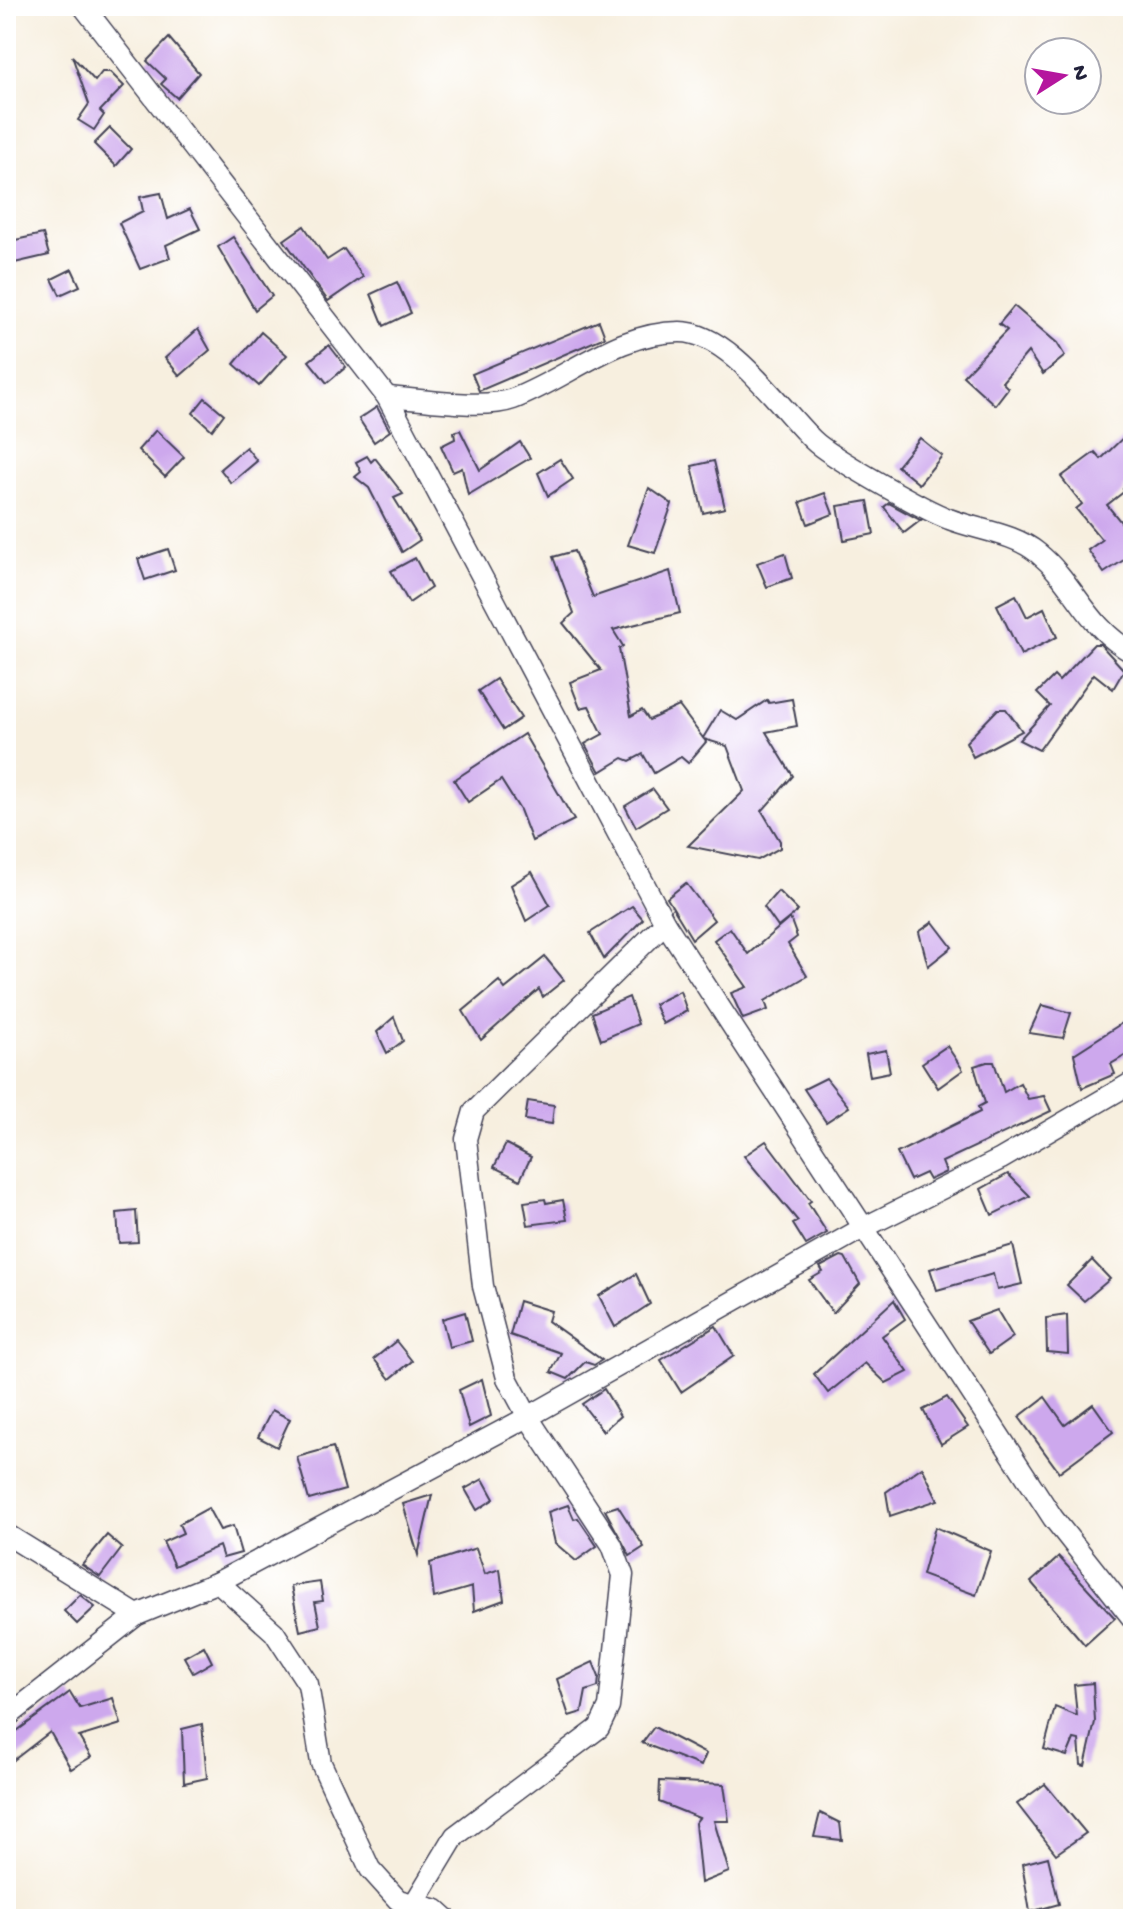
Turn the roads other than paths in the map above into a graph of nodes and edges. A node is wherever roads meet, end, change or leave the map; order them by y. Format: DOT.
graph roads {
  1 [pos="83,6"];
  2 [pos="387,397"];
  3 [pos="1133,653"];
  4 [pos="665,923"];
  5 [pos="1133,1082"];
  6 [pos="863,1228"];
  7 [pos="528,1417"];
  8 [pos="6,1534"];
  9 [pos="218,1582"];
  10 [pos="137,1615"];
  11 [pos="1133,1619"];
  12 [pos="6,1718"];
  13 [pos="407,1912"];
  14 [pos="447,1919"];
  1 -- 2 [label="street"];
  2 -- 3 [label="street"];
  2 -- 4 [label="street"];
  4 -- 6 [label="street"];
  4 -- 7 [label="street"];
  5 -- 6 [label="street"];
  6 -- 7 [label="street"];
  6 -- 11 [label="street"];
  7 -- 9 [label="street"];
  7 -- 13 [label="street"];
  8 -- 10 [label="street"];
  9 -- 10 [label="street"];
  9 -- 13 [label="street"];
  10 -- 12 [label="street"];
  13 -- 14 [label="street"];
}
